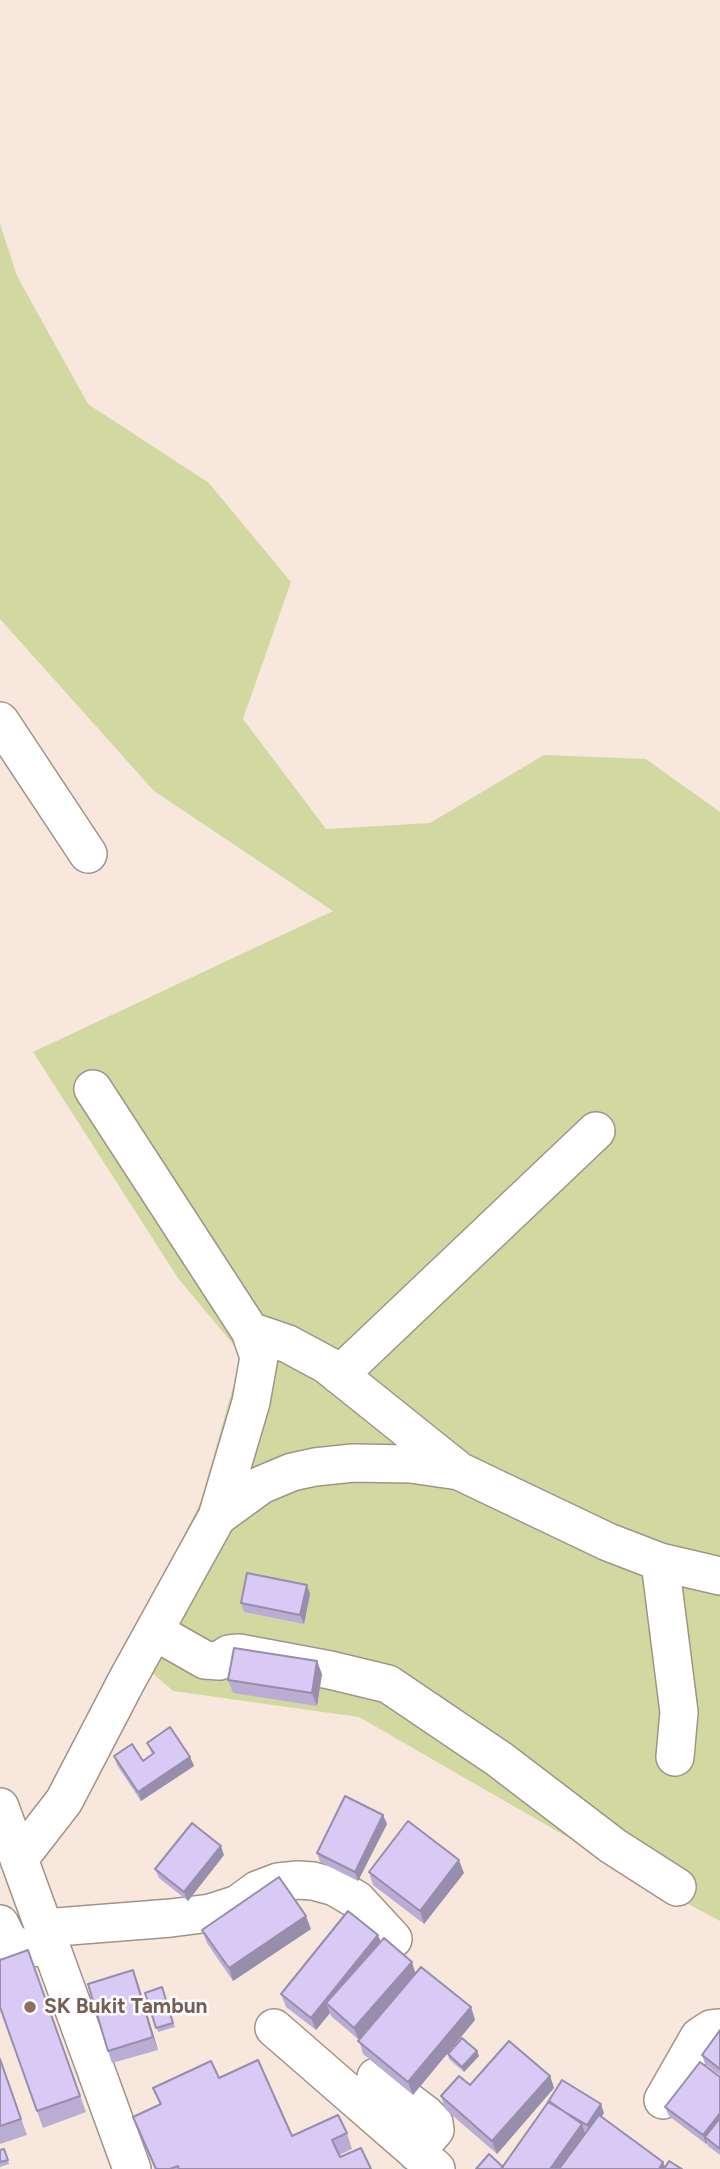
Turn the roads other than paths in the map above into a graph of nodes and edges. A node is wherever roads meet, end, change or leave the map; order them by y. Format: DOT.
graph roads {
  1 [pos="0,722"];
  2 [pos="88,854"];
  3 [pos="93,1089"];
  4 [pos="596,1131"];
  5 [pos="250,1331"];
  6 [pos="339,1375"];
  7 [pos="459,1471"];
  8 [pos="218,1517"];
  9 [pos="660,1562"];
  10 [pos="720,1576"];
  11 [pos="154,1631"];
  12 [pos="675,1757"];
  13 [pos="0,1807"];
  14 [pos="19,1859"];
  15 [pos="677,1887"];
  16 [pos="0,1924"];
  17 [pos="48,1938"];
  18 [pos="393,1939"];
  19 [pos="274,2028"];
  20 [pos="720,2028"];
  21 [pos="376,2077"];
  22 [pos="663,2100"];
  23 [pos="426,2160"];
  24 [pos="132,2169"];
  1 -- 2 [label="street"];
  3 -- 5 [label="street"];
  4 -- 6 [label="street"];
  5 -- 6 [label="street"];
  5 -- 8 [label="street"];
  6 -- 7 [label="street"];
  7 -- 8 [label="street"];
  7 -- 9 [label="street"];
  8 -- 11 [label="street"];
  9 -- 10 [label="street"];
  9 -- 12 [label="street"];
  11 -- 14 [label="street"];
  11 -- 15 [label="street"];
  13 -- 14 [label="street"];
  14 -- 17 [label="street"];
  16 -- 17 [label="street"];
  17 -- 18 [label="street"];
  17 -- 24 [label="street"];
  19 -- 23 [label="street"];
  20 -- 22 [label="street"];
  21 -- 23 [label="street"];
}
